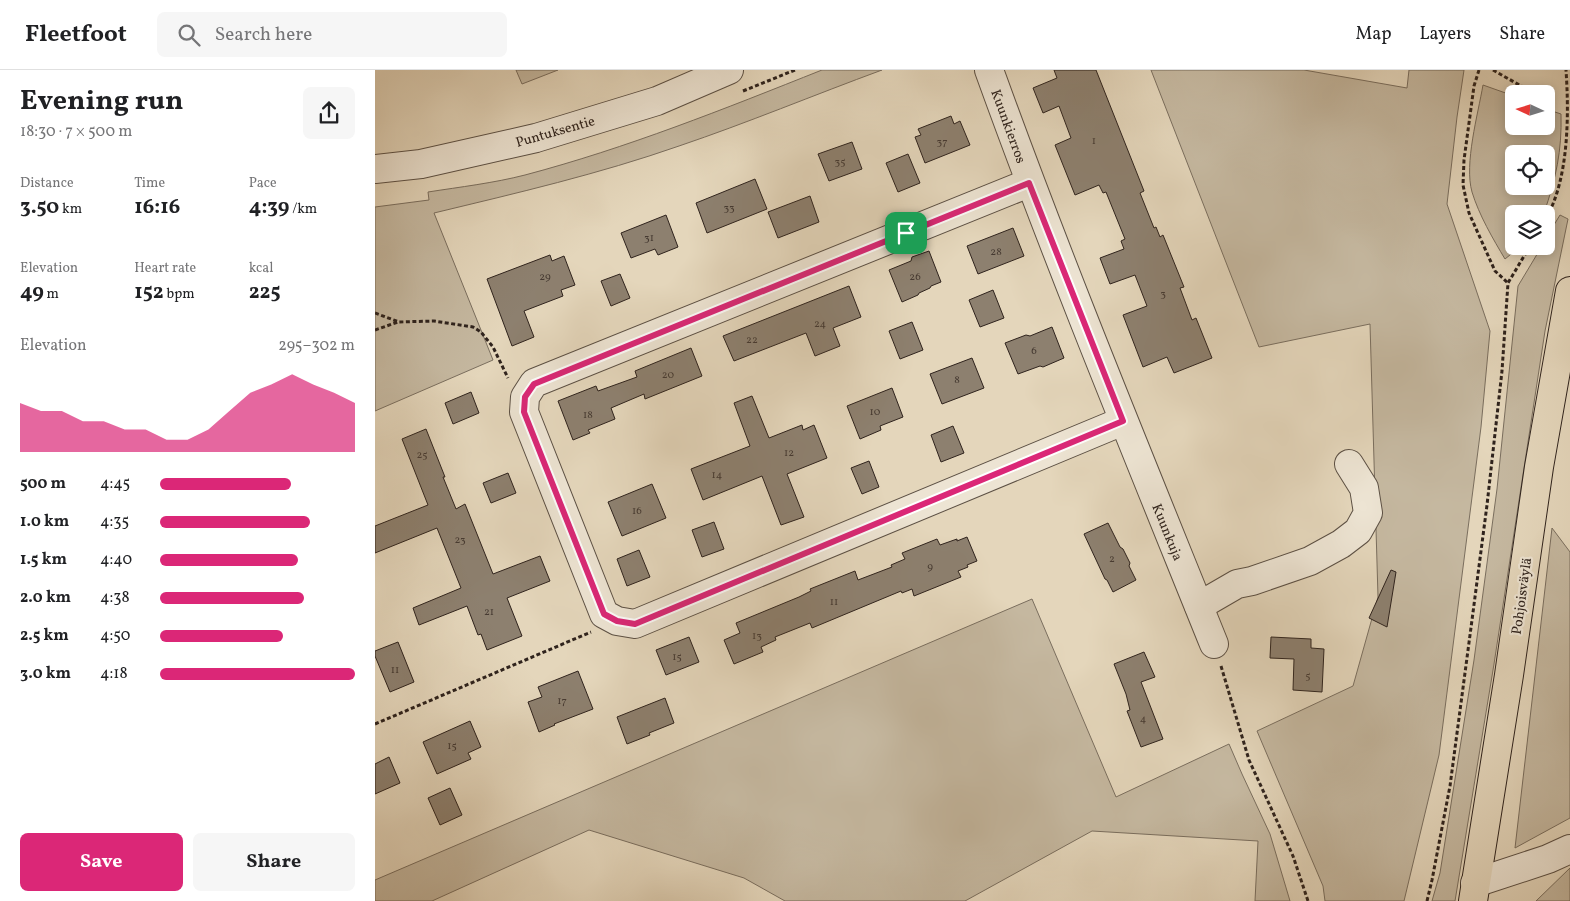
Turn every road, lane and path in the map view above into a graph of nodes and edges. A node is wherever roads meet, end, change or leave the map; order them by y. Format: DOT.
graph roads {
  1 [pos="729,70"];
  2 [pos="989,70"];
  3 [pos="1479,70"];
  4 [pos="1493,70"];
  5 [pos="1565,70"];
  6 [pos="1519,85"];
  7 [pos="375,168"];
  8 [pos="1029,183"];
  9 [pos="1553,205"];
  10 [pos="1524,255"];
  11 [pos="1508,283"];
  12 [pos="1570,290"];
  13 [pos="375,312"];
  14 [pos="399,322"];
  15 [pos="375,330"];
  16 [pos="509,380"];
  17 [pos="1123,421"];
  18 [pos="1349,464"];
  19 [pos="1199,606"];
  20 [pos="617,621"];
  21 [pos="1214,644"];
  22 [pos="375,724"];
  23 [pos="1570,849"];
  24 [pos="1474,892"];
  25 [pos="1309,901"];
  26 [pos="1427,901"];
  1 -- 7 [label="street, Puntuksentie"];
  2 -- 8 [label="street, Kuunkierros"];
  3 -- 11 [label="path"];
  4 -- 6 [label="path"];
  5 -- 9 [label="path"];
  8 -- 17 [label="street, Kuunkierros"];
  8 -- 20 [label="street"];
  10 -- 11 [label="path"];
  11 -- 26 [label="path"];
  12 -- 24 [label="main road, Pohjoisväylä"];
  13 -- 14 [label="path"];
  14 -- 15 [label="path"];
  14 -- 16 [label="path"];
  17 -- 19 [label="street, Kuunkuja"];
  17 -- 20 [label="street"];
  18 -- 19 [label="street"];
  19 -- 21 [label="street, Kuunkuja"];
  20 -- 22 [label="path"];
  21 -- 25 [label="path"];
  23 -- 24 [label="street"];
}
